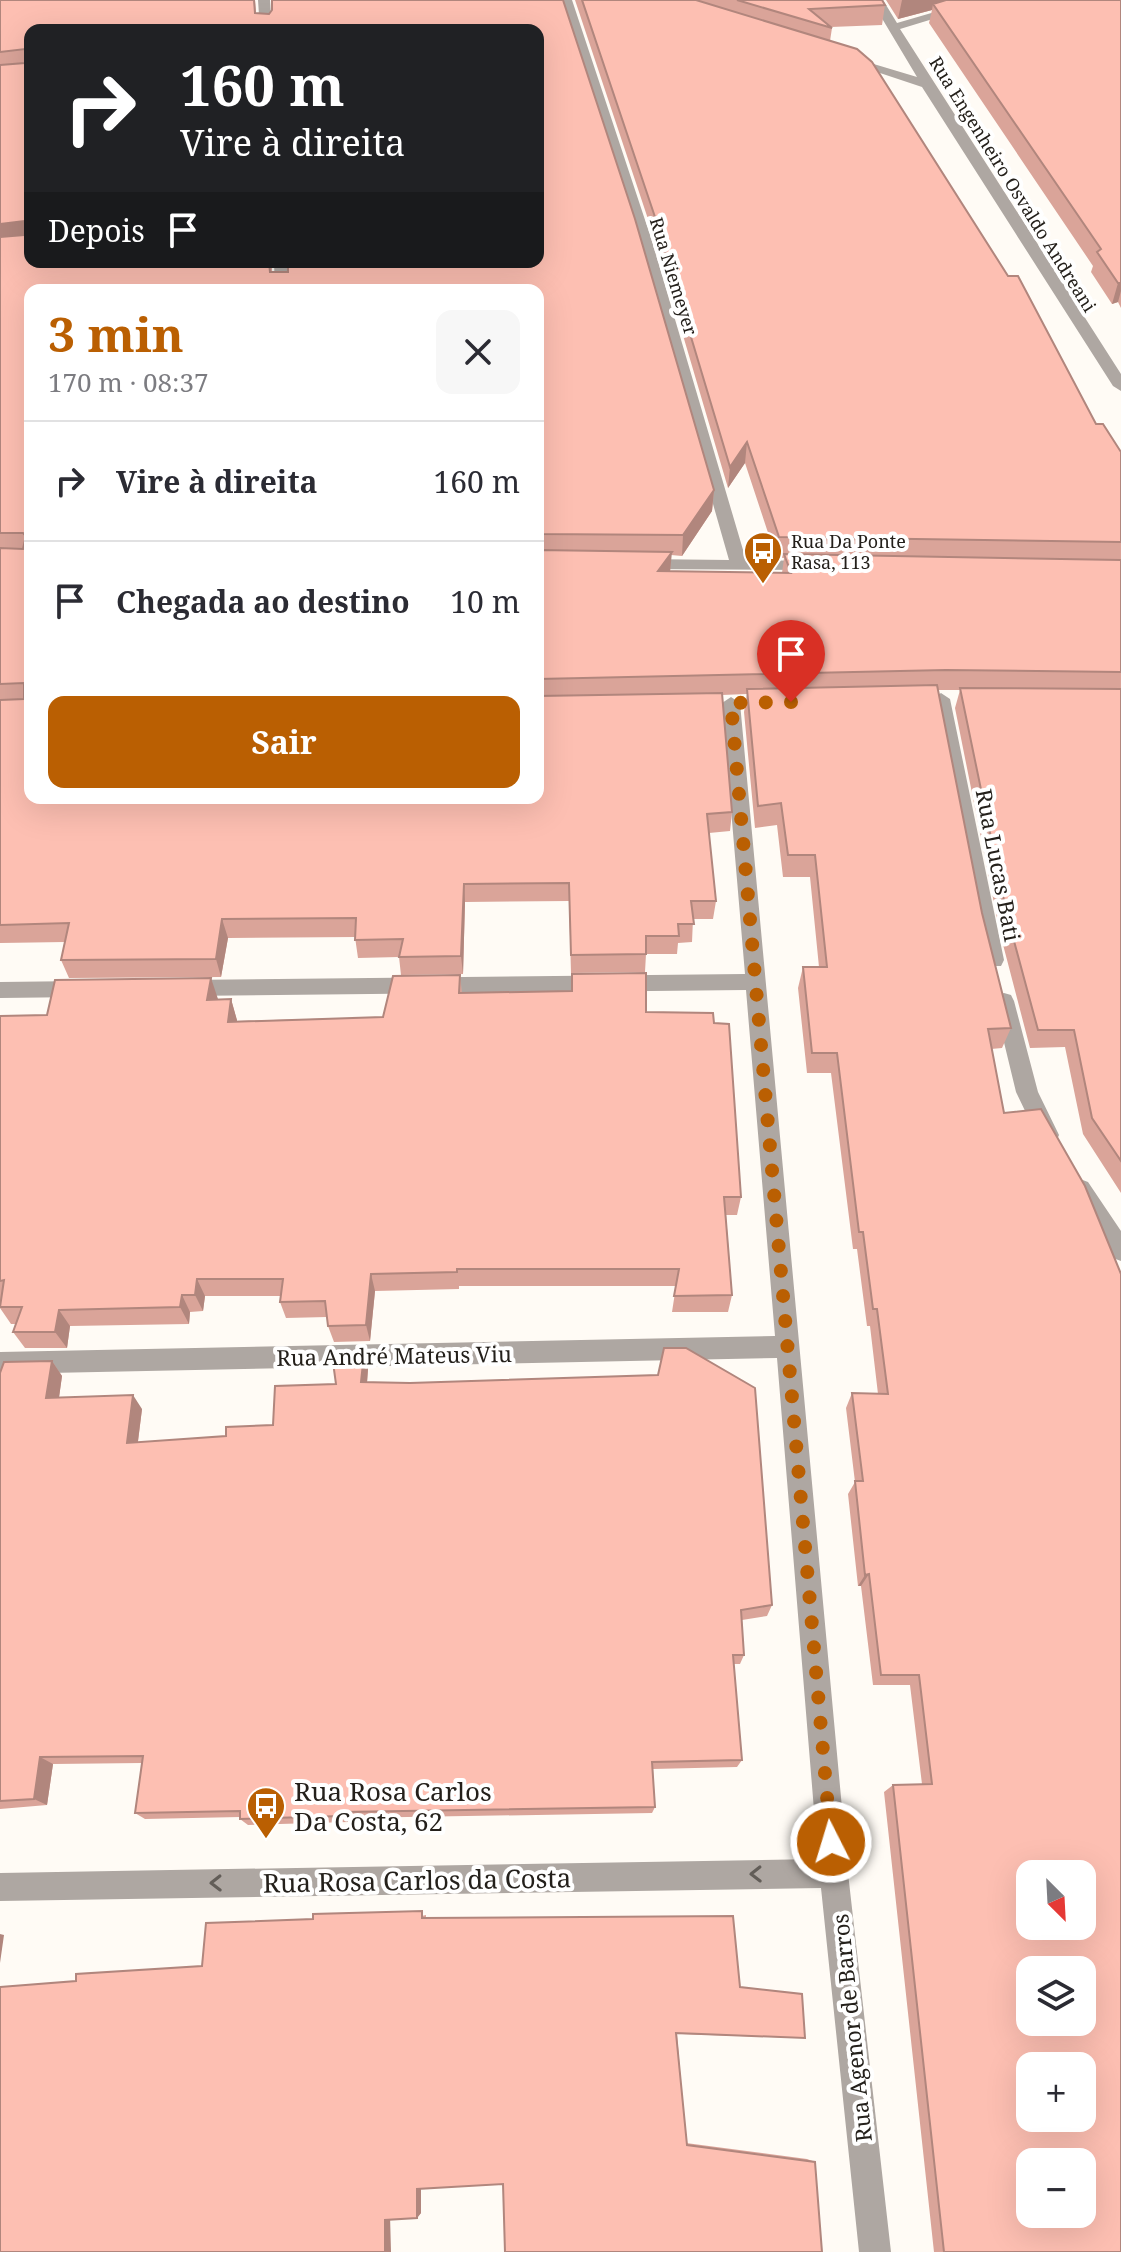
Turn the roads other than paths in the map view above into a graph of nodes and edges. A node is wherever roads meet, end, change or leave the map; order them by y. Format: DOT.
graph roads {
  1 [pos="264,0"];
  2 [pos="566,0"];
  3 [pos="877,0"];
  4 [pos="989,0"];
  5 [pos="266,24"];
  6 [pos="895,27"];
  7 [pos="835,57"];
  8 [pos="927,84"];
  9 [pos="1121,386"];
  10 [pos="630,564"];
  11 [pos="739,565"];
  12 [pos="835,567"];
  13 [pos="941,699"];
  14 [pos="731,703"];
  15 [pos="755,982"];
  16 [pos="157,988"];
  17 [pos="110,989"];
  18 [pos="0,990"];
  19 [pos="1121,1251"];
  20 [pos="787,1347"];
  21 [pos="0,1363"];
  22 [pos="834,1873"];
  23 [pos="0,1887"];
  24 [pos="875,2252"];
  1 -- 5 [label="street"];
  2 -- 11 [label="street, Rua Niemeyer"];
  3 -- 6 [label="street, Rua Engenheiro Osvaldo Andreani"];
  4 -- 6 [label="street"];
  6 -- 8 [label="street, Rua Engenheiro Osvaldo Andreani"];
  7 -- 8 [label="street"];
  8 -- 9 [label="street, Rua Engenheiro Osvaldo Andreani"];
  10 -- 11 [label="street"];
  11 -- 12 [label="street"];
  13 -- 19 [label="street, Rua Lucas Bati"];
  14 -- 15 [label="street, Rua Agenor de Barros"];
  15 -- 16 [label="street"];
  15 -- 20 [label="street, Rua Agenor de Barros"];
  17 -- 18 [label="street"];
  20 -- 21 [label="street, Rua André Mateus Viu"];
  20 -- 22 [label="street, Rua Agenor de Barros"];
  22 -- 23 [label="street, Rua Rosa Carlos da Costa, one-way"];
  22 -- 24 [label="street, Rua Agenor de Barros"];
}
